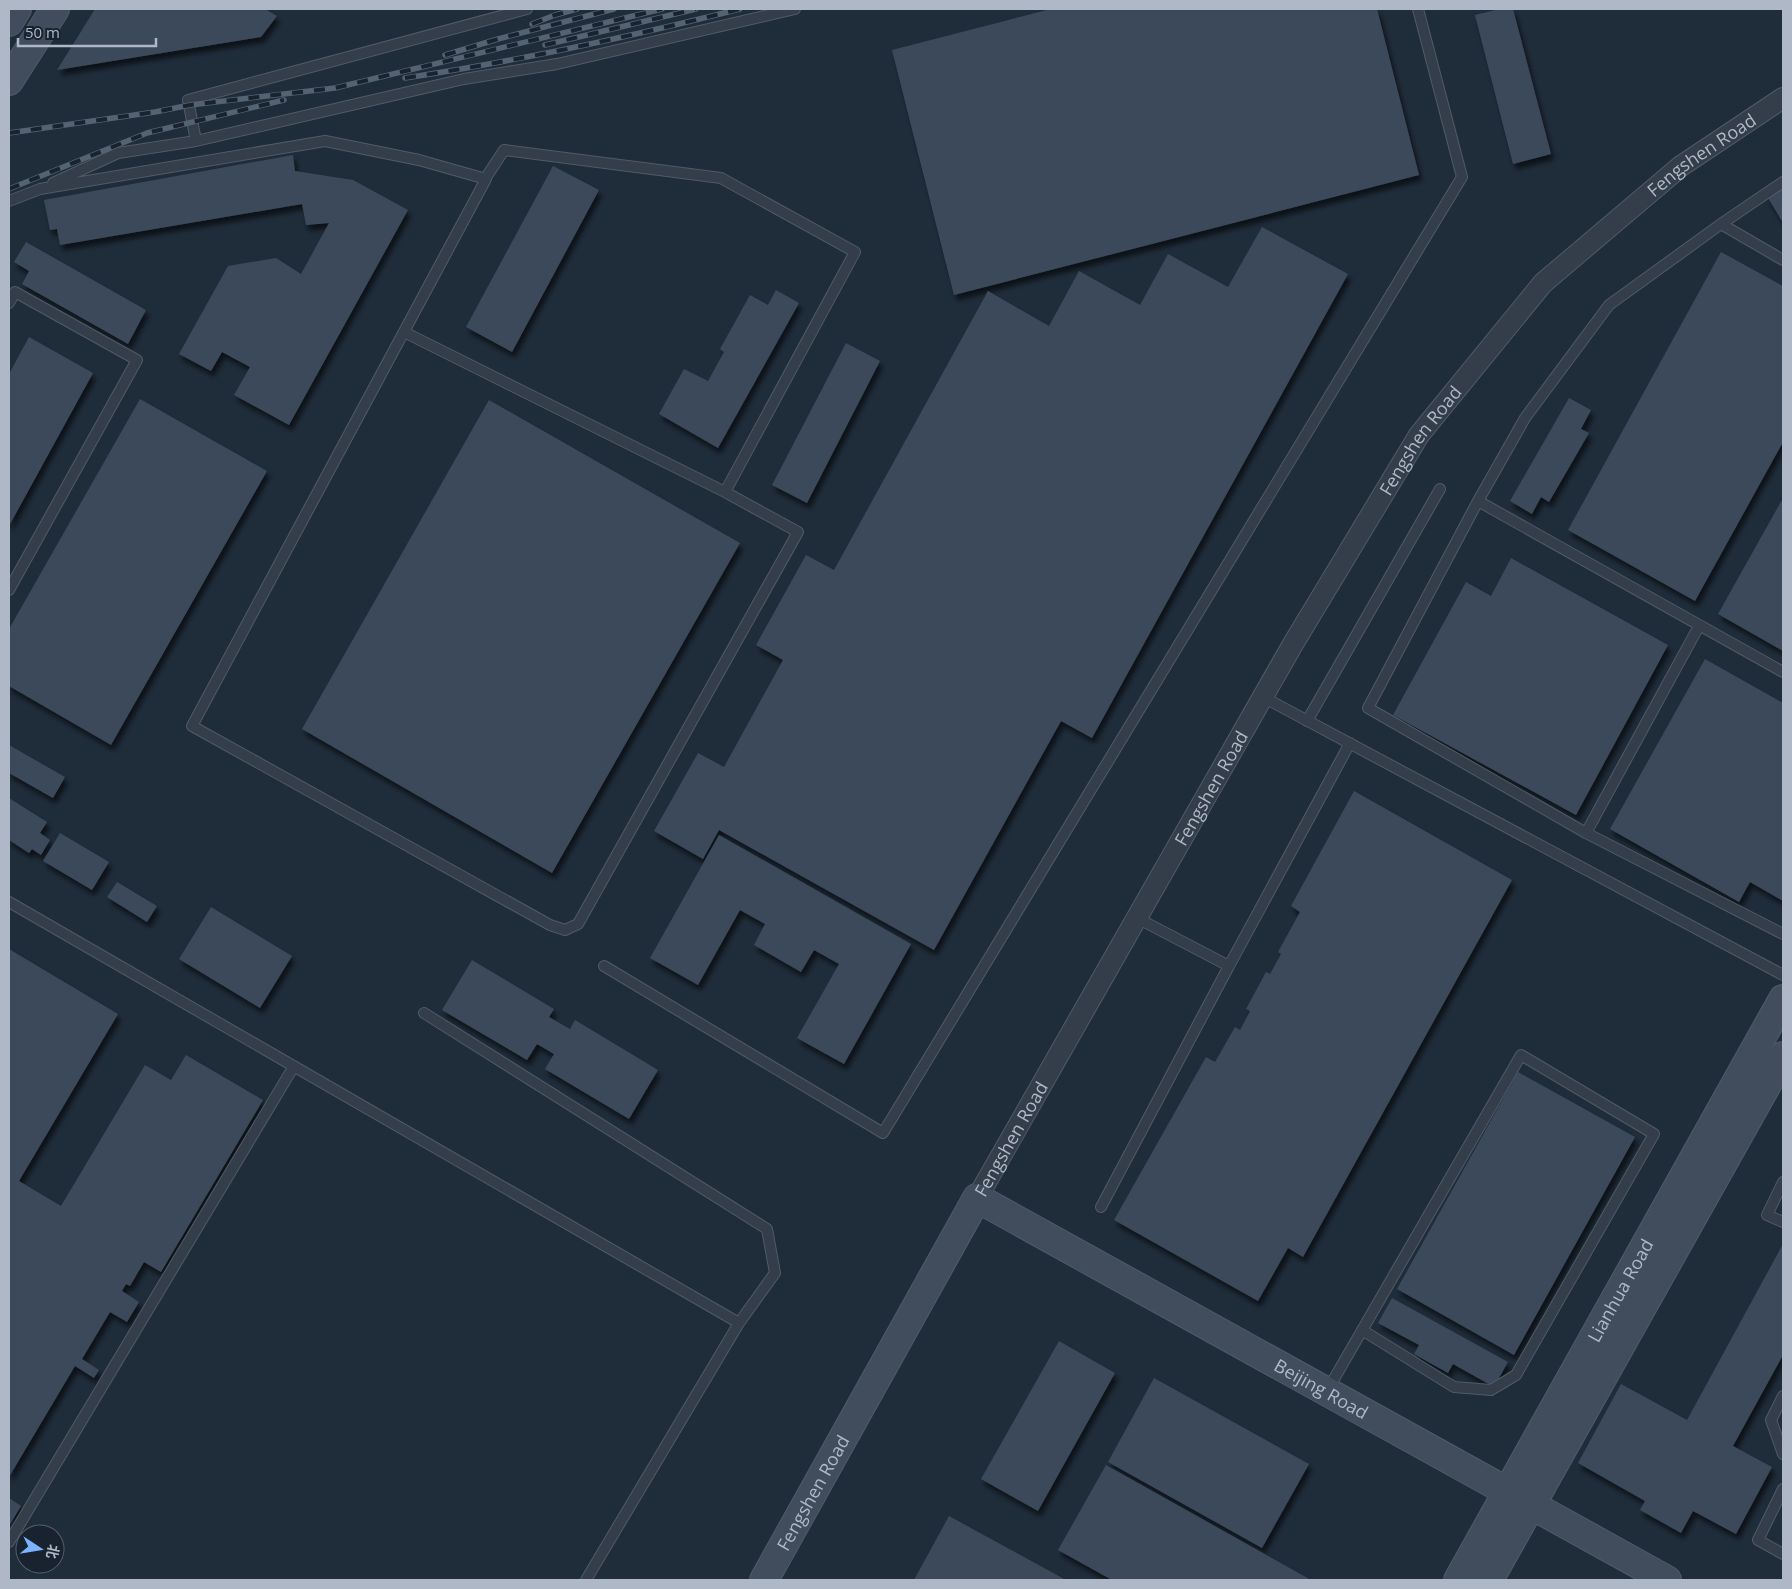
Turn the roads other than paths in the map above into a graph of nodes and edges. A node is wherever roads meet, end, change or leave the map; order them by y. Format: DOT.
graph roads {
  1 [pos="17,9"];
  2 [pos="55,9"];
  3 [pos="527,9"];
  4 [pos="795,9"];
  5 [pos="1418,9"];
  6 [pos="9,22"];
  7 [pos="12,76"];
  8 [pos="1783,98"];
  9 [pos="196,141"];
  10 [pos="485,179"];
  11 [pos="1783,182"];
  12 [pos="40,189"];
  13 [pos="9,201"];
  14 [pos="1721,224"];
  15 [pos="1783,260"];
  16 [pos="9,303"];
  17 [pos="404,332"];
  18 [pos="1440,489"];
  19 [pos="725,492"];
  20 [pos="1478,501"];
  21 [pos="9,590"];
  22 [pos="1700,626"];
  23 [pos="1783,672"];
  24 [pos="1263,697"];
  25 [pos="1307,721"];
  26 [pos="1350,744"];
  27 [pos="1586,833"];
  28 [pos="9,902"];
  29 [pos="1137,918"];
  30 [pos="1783,934"];
  31 [pos="604,966"];
  32 [pos="1229,966"];
  33 [pos="1783,975"];
  34 [pos="1783,999"];
  35 [pos="424,1013"];
  36 [pos="1783,1056"];
  37 [pos="294,1066"];
  38 [pos="1783,1182"];
  39 [pos="977,1198"];
  40 [pos="1101,1207"];
  41 [pos="1783,1222"];
  42 [pos="739,1323"];
  43 [pos="1362,1330"];
  44 [pos="1327,1392"];
  45 [pos="1783,1396"];
  46 [pos="1783,1454"];
  47 [pos="1783,1489"];
  48 [pos="1507,1492"];
  49 [pos="1531,1505"];
  50 [pos="9,1542"];
  51 [pos="1783,1554"];
  52 [pos="586,1580"];
  53 [pos="764,1580"];
  54 [pos="1458,1580"];
  55 [pos="1489,1580"];
  56 [pos="1667,1580"];
  1 -- 6 [label="street"];
  2 -- 7 [label="street"];
  3 -- 9 [label="lane"];
  4 -- 9 [label="lane"];
  5 -- 31 [label="lane"];
  8 -- 24 [label="street, Fengshen Road"];
  9 -- 12 [label="lane"];
  10 -- 12 [label="lane"];
  10 -- 17 [label="lane"];
  10 -- 19 [label="lane"];
  11 -- 14 [label="lane"];
  12 -- 13 [label="lane"];
  14 -- 15 [label="lane"];
  14 -- 20 [label="lane"];
  16 -- 21 [label="lane"];
  17 -- 19 [label="lane"];
  17 -- 19 [label="lane"];
  18 -- 25 [label="lane"];
  20 -- 22 [label="lane"];
  20 -- 27 [label="lane"];
  22 -- 23 [label="lane"];
  22 -- 27 [label="lane"];
  24 -- 25 [label="lane"];
  24 -- 29 [label="street, Fengshen Road"];
  25 -- 26 [label="lane"];
  26 -- 32 [label="lane"];
  26 -- 33 [label="lane"];
  27 -- 30 [label="lane"];
  28 -- 37 [label="lane"];
  29 -- 32 [label="lane"];
  29 -- 39 [label="street, Fengshen Road"];
  32 -- 40 [label="lane"];
  34 -- 48 [label="street, Lianhua Road"];
  35 -- 42 [label="lane"];
  36 -- 49 [label="street, Lianhua Road"];
  37 -- 42 [label="lane"];
  37 -- 50 [label="lane"];
  38 -- 41 [label="lane"];
  39 -- 44 [label="street, Beijing Road"];
  39 -- 53 [label="street, Fengshen Road"];
  42 -- 52 [label="lane"];
  43 -- 43 [label="lane"];
  43 -- 44 [label="lane"];
  44 -- 48 [label="street, Beijing Road"];
  45 -- 46 [label="lane"];
  47 -- 51 [label="lane"];
  48 -- 49 [label="street, Beijing Road"];
  48 -- 54 [label="street, Lianhua Road"];
  49 -- 55 [label="street, Lianhua Road"];
  49 -- 56 [label="street, Beijing Road"];
}
